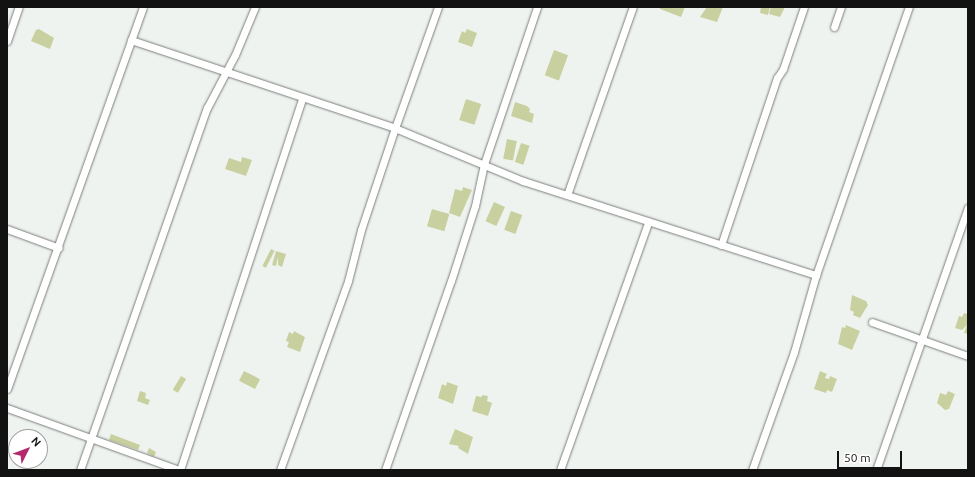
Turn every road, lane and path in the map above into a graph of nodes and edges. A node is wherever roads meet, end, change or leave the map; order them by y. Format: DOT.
graph roads {
  1 [pos="20,7"];
  2 [pos="143,7"];
  3 [pos="255,7"];
  4 [pos="438,7"];
  5 [pos="537,7"];
  6 [pos="633,7"];
  7 [pos="804,7"];
  8 [pos="841,7"];
  9 [pos="909,7"];
  10 [pos="834,27"];
  11 [pos="131,40"];
  12 [pos="7,41"];
  13 [pos="226,73"];
  14 [pos="302,98"];
  15 [pos="395,128"];
  16 [pos="484,164"];
  17 [pos="567,195"];
  18 [pos="968,208"];
  19 [pos="648,223"];
  20 [pos="7,229"];
  21 [pos="721,245"];
  22 [pos="59,248"];
  23 [pos="816,274"];
  24 [pos="872,322"];
  25 [pos="922,341"];
  26 [pos="968,356"];
  27 [pos="7,389"];
  28 [pos="7,408"];
  29 [pos="92,437"];
  30 [pos="80,470"];
  31 [pos="179,470"];
  32 [pos="280,470"];
  33 [pos="385,470"];
  34 [pos="560,470"];
  35 [pos="752,470"];
  36 [pos="876,470"];
  1 -- 12 [label="street"];
  2 -- 11 [label="street"];
  3 -- 13 [label="street"];
  4 -- 15 [label="street"];
  5 -- 16 [label="street"];
  6 -- 17 [label="street"];
  7 -- 21 [label="street"];
  8 -- 10 [label="street"];
  9 -- 23 [label="street"];
  11 -- 13 [label="street"];
  11 -- 22 [label="street"];
  13 -- 14 [label="street"];
  13 -- 29 [label="street"];
  14 -- 15 [label="street"];
  14 -- 31 [label="street"];
  15 -- 16 [label="street"];
  15 -- 32 [label="street"];
  16 -- 17 [label="street"];
  16 -- 33 [label="street"];
  17 -- 19 [label="street"];
  18 -- 25 [label="street"];
  19 -- 21 [label="street"];
  19 -- 34 [label="street"];
  20 -- 22 [label="street"];
  21 -- 23 [label="street"];
  22 -- 27 [label="street"];
  23 -- 35 [label="street"];
  24 -- 25 [label="street"];
  25 -- 26 [label="street"];
  25 -- 36 [label="street"];
  28 -- 29 [label="street"];
  29 -- 30 [label="street"];
  29 -- 31 [label="street"];
}
